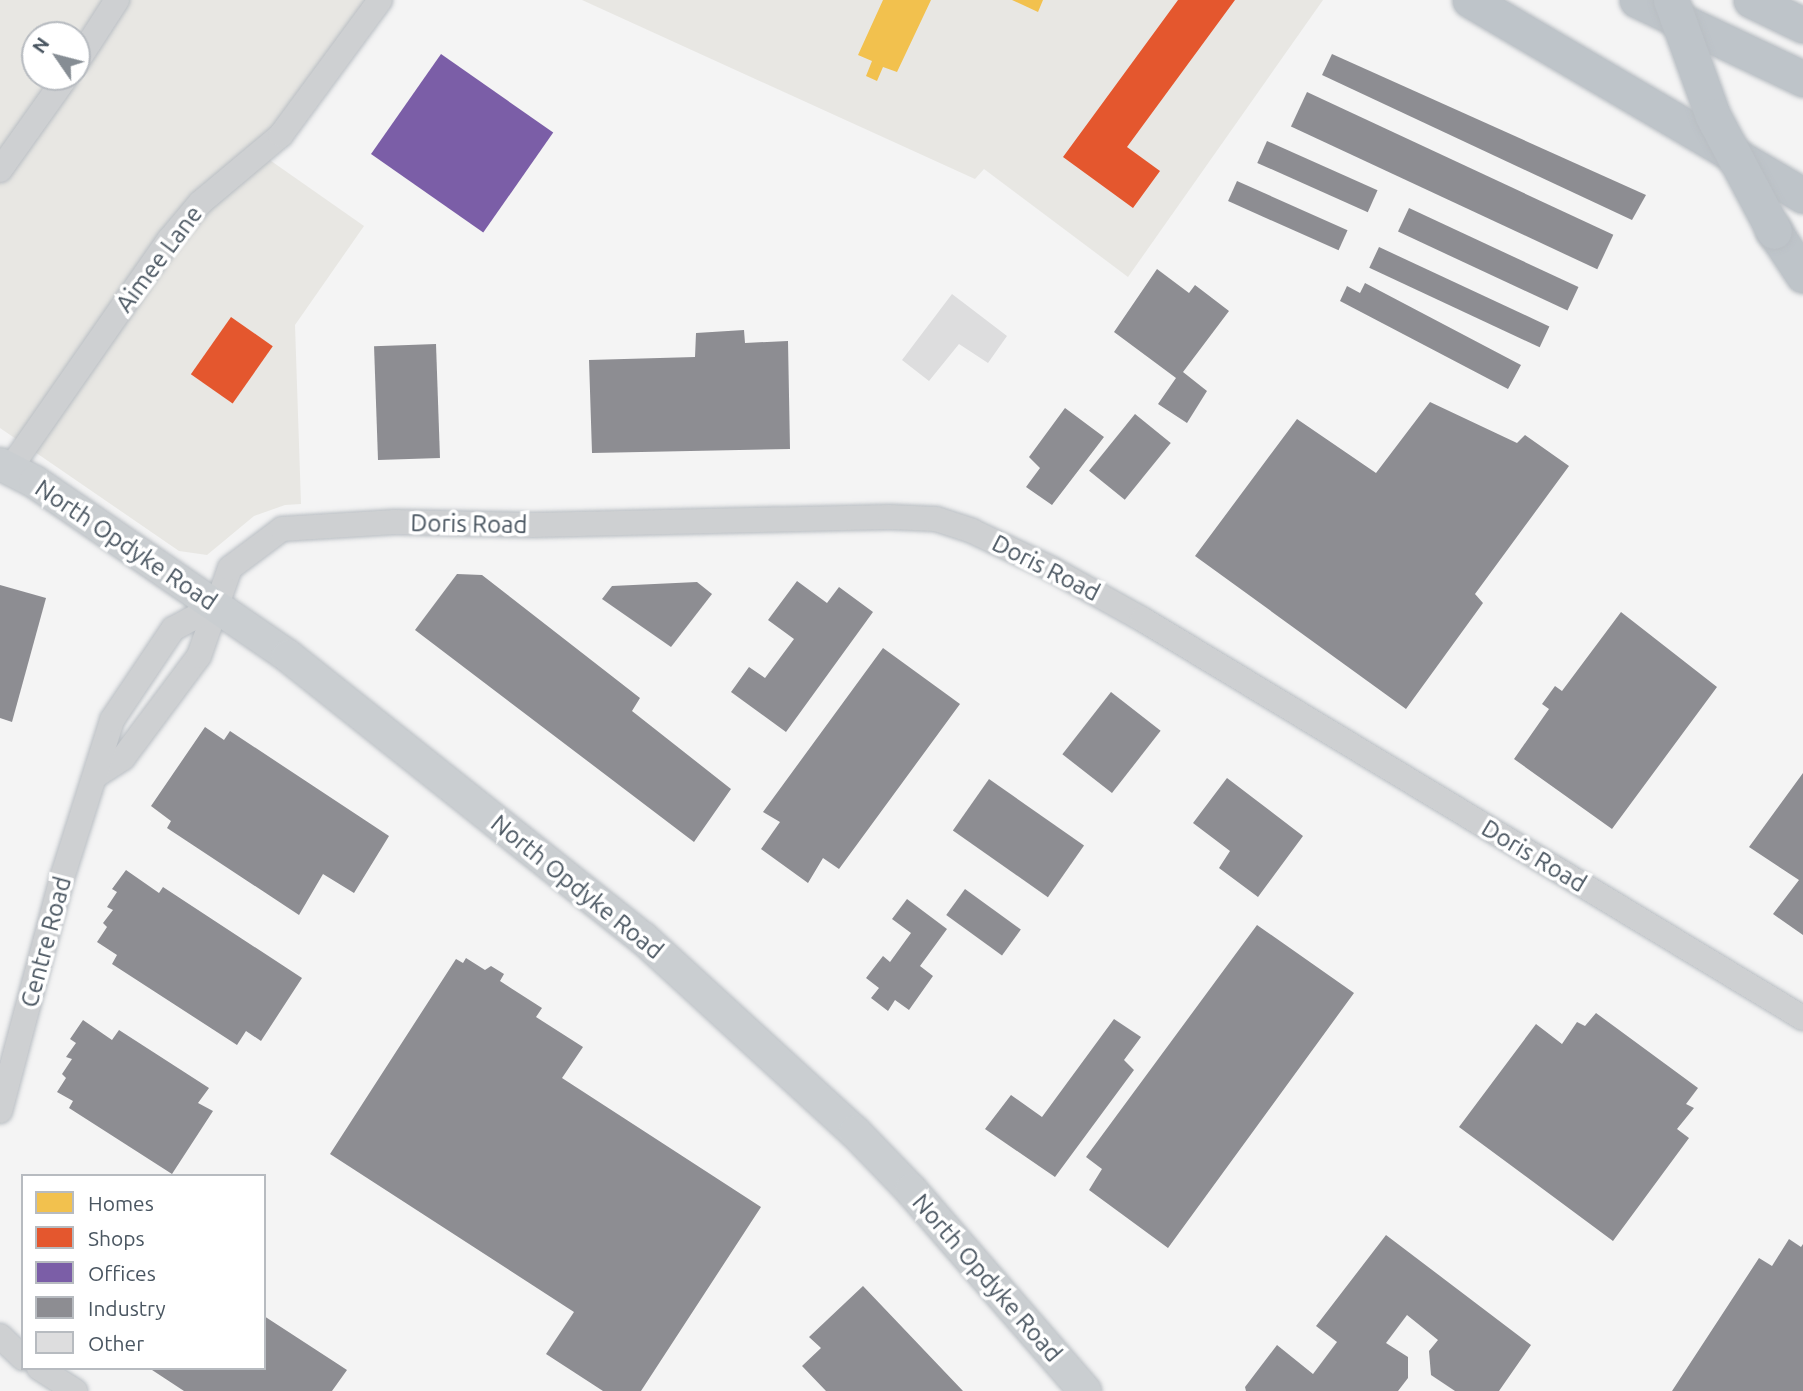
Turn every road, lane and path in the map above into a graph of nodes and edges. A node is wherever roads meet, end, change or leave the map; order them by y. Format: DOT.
graph roads {
  1 [pos="117,0"];
  2 [pos="380,0"];
  3 [pos="1470,0"];
  4 [pos="1637,0"];
  5 [pos="1671,0"];
  6 [pos="1751,0"];
  7 [pos="1803,24"];
  8 [pos="91,40"];
  9 [pos="1803,79"];
  10 [pos="56,91"];
  11 [pos="0,170"];
  12 [pos="1803,195"];
  13 [pos="1803,275"];
  14 [pos="5,467"];
  15 [pos="215,606"];
  16 [pos="97,775"];
  17 [pos="1803,1018"];
  18 [pos="0,1111"];
  19 [pos="0,1336"];
  20 [pos="21,1356"];
  21 [pos="42,1370"];
  22 [pos="75,1391"];
  23 [pos="1085,1391"];
  1 -- 8 [label="street"];
  2 -- 14 [label="street, Aimee Lane"];
  3 -- 12 [label="highway"];
  4 -- 9 [label="highway"];
  5 -- 13 [label="highway, bridge"];
  6 -- 7 [label="highway"];
  10 -- 11 [label="street"];
  14 -- 15 [label="main road, North Opdyke Road"];
  15 -- 16 [label="street"];
  15 -- 16 [label="street, Centre Road"];
  15 -- 17 [label="street, Doris Road"];
  15 -- 23 [label="main road, North Opdyke Road"];
  16 -- 18 [label="street, Centre Road"];
  19 -- 20 [label="street"];
  21 -- 22 [label="street"];
}
